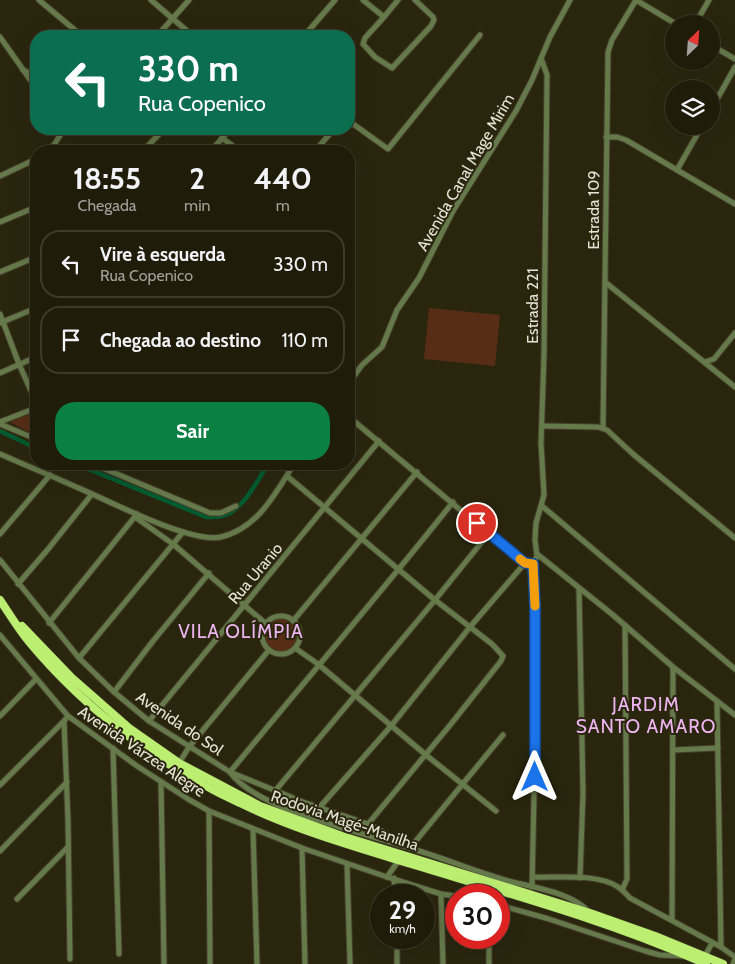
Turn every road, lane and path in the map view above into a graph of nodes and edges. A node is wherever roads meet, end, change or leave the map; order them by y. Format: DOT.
graph roads {
  1 [pos="39,0"];
  2 [pos="151,0"];
  3 [pos="189,0"];
  4 [pos="335,0"];
  5 [pos="363,0"];
  6 [pos="398,0"];
  7 [pos="415,0"];
  8 [pos="570,0"];
  9 [pos="636,0"];
  10 [pos="709,0"];
  11 [pos="700,15"];
  12 [pos="384,17"];
  13 [pos="665,17"];
  14 [pos="173,19"];
  15 [pos="75,30"];
  16 [pos="163,30"];
  17 [pos="186,30"];
  18 [pos="309,30"];
  19 [pos="480,35"];
  20 [pos="0,38"];
  21 [pos="720,50"];
  22 [pos="541,58"];
  23 [pos="735,59"];
  24 [pos="735,67"];
  25 [pos="22,70"];
  26 [pos="30,73"];
  27 [pos="30,80"];
  28 [pos="720,94"];
  29 [pos="355,125"];
  30 [pos="60,135"];
  31 [pos="158,135"];
  32 [pos="225,135"];
  33 [pos="329,135"];
  34 [pos="697,135"];
  35 [pos="606,137"];
  36 [pos="222,138"];
  37 [pos="54,145"];
  38 [pos="149,145"];
  39 [pos="217,145"];
  40 [pos="232,145"];
  41 [pos="320,145"];
  42 [pos="30,162"];
  43 [pos="677,170"];
  44 [pos="0,176"];
  45 [pos="735,204"];
  46 [pos="30,210"];
  47 [pos="0,222"];
  48 [pos="30,260"];
  49 [pos="0,272"];
  50 [pos="605,282"];
  51 [pos="30,311"];
  52 [pos="0,314"];
  53 [pos="2,323"];
  54 [pos="735,333"];
  55 [pos="30,359"];
  56 [pos="705,362"];
  57 [pos="19,364"];
  58 [pos="0,373"];
  59 [pos="355,375"];
  60 [pos="735,387"];
  61 [pos="30,389"];
  62 [pos="30,410"];
  63 [pos="355,422"];
  64 [pos="0,423"];
  65 [pos="543,426"];
  66 [pos="603,428"];
  67 [pos="30,436"];
  68 [pos="379,441"];
  69 [pos="1,456"];
  70 [pos="30,467"];
  71 [pos="37,470"];
  72 [pos="107,470"];
  73 [pos="290,470"];
  74 [pos="355,470"];
  75 [pos="355,470"];
  76 [pos="417,472"];
  77 [pos="50,475"];
  78 [pos="287,476"];
  79 [pos="92,494"];
  80 [pos="452,502"];
  81 [pos="236,506"];
  82 [pos="325,506"];
  83 [pos="542,506"];
  84 [pos="136,515"];
  85 [pos="183,532"];
  86 [pos="489,533"];
  87 [pos="0,534"];
  88 [pos="361,538"];
  89 [pos="735,538"];
  90 [pos="173,544"];
  91 [pos="537,554"];
  92 [pos="0,560"];
  93 [pos="525,563"];
  94 [pos="533,564"];
  95 [pos="399,570"];
  96 [pos="209,573"];
  97 [pos="18,584"];
  98 [pos="579,588"];
  99 [pos="435,600"];
  100 [pos="1,603"];
  101 [pos="245,604"];
  102 [pos="8,612"];
  103 [pos="293,620"];
  104 [pos="49,623"];
  105 [pos="265,623"];
  106 [pos="625,625"];
  107 [pos="470,627"];
  108 [pos="0,635"];
  109 [pos="6,643"];
  110 [pos="295,648"];
  111 [pos="0,649"];
  112 [pos="269,650"];
  113 [pos="79,658"];
  114 [pos="318,664"];
  115 [pos="673,667"];
  116 [pos="735,669"];
  117 [pos="36,679"];
  118 [pos="114,692"];
  119 [pos="354,694"];
  120 [pos="718,701"];
  121 [pos="735,715"];
  122 [pos="0,716"];
  123 [pos="68,716"];
  124 [pos="64,721"];
  125 [pos="149,721"];
  126 [pos="391,726"];
  127 [pos="503,735"];
  128 [pos="189,747"];
  129 [pos="112,748"];
  130 [pos="718,748"];
  131 [pos="672,750"];
  132 [pos="426,755"];
  133 [pos="179,763"];
  134 [pos="230,772"];
  135 [pos="67,782"];
  136 [pos="161,782"];
  137 [pos="461,784"];
  138 [pos="0,785"];
  139 [pos="275,791"];
  140 [pos="319,808"];
  141 [pos="209,811"];
  142 [pos="496,811"];
  143 [pos="368,824"];
  144 [pos="253,829"];
  145 [pos="395,843"];
  146 [pos="68,847"];
  147 [pos="302,848"];
  148 [pos="410,848"];
  149 [pos="0,851"];
  150 [pos="399,860"];
  151 [pos="348,864"];
  152 [pos="387,877"];
  153 [pos="533,877"];
  154 [pos="394,878"];
  155 [pos="580,878"];
  156 [pos="394,884"];
  157 [pos="532,887"];
  158 [pos="622,890"];
  159 [pos="441,894"];
  160 [pos="445,895"];
  161 [pos="17,899"];
  162 [pos="510,908"];
  163 [pos="590,912"];
  164 [pos="672,920"];
  165 [pos="712,943"];
  166 [pos="721,947"];
  167 [pos="397,949"];
  168 [pos="489,949"];
  169 [pos="119,954"];
  170 [pos="687,955"];
  171 [pos="735,958"];
  172 [pos="70,959"];
  173 [pos="705,960"];
  174 [pos="164,964"];
  175 [pos="210,964"];
  176 [pos="258,964"];
  177 [pos="305,964"];
  178 [pos="350,964"];
  179 [pos="397,964"];
  180 [pos="443,964"];
  181 [pos="489,964"];
  182 [pos="723,964"];
  183 [pos="733,964"];
  1 -- 15 [label="street"];
  2 -- 14 [label="street"];
  3 -- 14 [label="street"];
  4 -- 18 [label="street"];
  5 -- 12 [label="street"];
  6 -- 12 [label="street"];
  7 -- 12 [label="street"];
  8 -- 22 [label="street, Avenida Canal Mage Mirim"];
  9 -- 13 [label="street"];
  9 -- 35 [label="street, Estrada 109"];
  10 -- 11 [label="street"];
  14 -- 16 [label="street"];
  14 -- 17 [label="street"];
  19 -- 29 [label="street"];
  20 -- 25 [label="street"];
  21 -- 23 [label="street"];
  22 -- 59 [label="street, Avenida Canal Mage Mirim"];
  22 -- 65 [label="street, Estrada 221"];
  24 -- 28 [label="street"];
  25 -- 26 [label="street"];
  25 -- 27 [label="street"];
  30 -- 37 [label="street"];
  31 -- 38 [label="street"];
  32 -- 36 [label="street"];
  33 -- 41 [label="street"];
  34 -- 43 [label="street"];
  35 -- 43 [label="street"];
  35 -- 50 [label="street, Estrada 109"];
  36 -- 39 [label="street"];
  36 -- 40 [label="street"];
  42 -- 44 [label="street"];
  43 -- 45 [label="street"];
  46 -- 47 [label="street"];
  48 -- 49 [label="street"];
  50 -- 56 [label="street"];
  50 -- 66 [label="street, Estrada 109"];
  51 -- 53 [label="street"];
  52 -- 53 [label="street"];
  53 -- 57 [label="street"];
  54 -- 56 [label="street"];
  55 -- 57 [label="street"];
  56 -- 60 [label="street"];
  57 -- 58 [label="street"];
  57 -- 61 [label="street"];
  62 -- 64 [label="street"];
  63 -- 68 [label="street"];
  64 -- 67 [label="street"];
  65 -- 66 [label="street"];
  65 -- 83 [label="street, Estrada 221"];
  66 -- 89 [label="street"];
  68 -- 75 [label="street, Rua Uranio"];
  68 -- 76 [label="street"];
  69 -- 70 [label="street"];
  71 -- 77 [label="street"];
  72 -- 81 [label="street"];
  73 -- 78 [label="street"];
  74 -- 82 [label="street, Rua Uranio"];
  76 -- 80 [label="street"];
  76 -- 88 [label="street"];
  77 -- 79 [label="street"];
  77 -- 87 [label="street"];
  78 -- 82 [label="street"];
  78 -- 85 [label="street"];
  79 -- 84 [label="street"];
  79 -- 97 [label="street"];
  80 -- 86 [label="street"];
  80 -- 95 [label="street"];
  82 -- 88 [label="street"];
  82 -- 101 [label="street, Rua Uranio"];
  83 -- 91 [label="street, Estrada 221"];
  83 -- 116 [label="street"];
  84 -- 85 [label="street"];
  84 -- 90 [label="street"];
  84 -- 104 [label="street"];
  85 -- 90 [label="street"];
  86 -- 93 [label="street"];
  86 -- 99 [label="street"];
  88 -- 95 [label="street"];
  88 -- 103 [label="street"];
  90 -- 96 [label="street"];
  90 -- 113 [label="street"];
  91 -- 94 [label="street"];
  91 -- 98 [label="street"];
  92 -- 97 [label="street, Avenida do Sol"];
  93 -- 94 [label="street"];
  93 -- 107 [label="street"];
  94 -- 153 [label="street"];
  95 -- 99 [label="street"];
  95 -- 114 [label="street"];
  96 -- 101 [label="street"];
  96 -- 118 [label="street"];
  97 -- 104 [label="street, Avenida do Sol"];
  98 -- 106 [label="street"];
  98 -- 155 [label="street"];
  99 -- 107 [label="street"];
  99 -- 119 [label="street"];
  100 -- 102 [label="highway, Rodovia Magé-Manilha"];
  101 -- 105 [label="street"];
  101 -- 125 [label="street, Rua Uranio"];
  102 -- 133 [label="highway, Rodovia Magé-Manilha"];
  102 -- 150 [label="highway, Rodovia Magé-Manilha"];
  103 -- 105 [label="street"];
  103 -- 110 [label="street"];
  104 -- 113 [label="street, Avenida do Sol"];
  105 -- 112 [label="street"];
  106 -- 115 [label="street"];
  106 -- 158 [label="street"];
  107 -- 126 [label="street"];
  107 -- 132 [label="street"];
  108 -- 109 [label="street, Avenida Várzea Alegre"];
  109 -- 111 [label="street"];
  109 -- 117 [label="street, Avenida Várzea Alegre"];
  110 -- 112 [label="street"];
  110 -- 114 [label="street"];
  112 -- 128 [label="street"];
  113 -- 118 [label="street, Avenida do Sol"];
  114 -- 119 [label="street"];
  114 -- 134 [label="street"];
  115 -- 120 [label="street"];
  115 -- 131 [label="street"];
  117 -- 122 [label="street"];
  117 -- 123 [label="street, Avenida Várzea Alegre"];
  118 -- 125 [label="street, Avenida do Sol"];
  119 -- 126 [label="street"];
  119 -- 139 [label="street"];
  120 -- 121 [label="street"];
  120 -- 130 [label="street"];
  123 -- 124 [label="street"];
  123 -- 129 [label="street, Avenida Várzea Alegre"];
  124 -- 135 [label="street"];
  124 -- 138 [label="street"];
  125 -- 128 [label="street, Avenida do Sol"];
  126 -- 132 [label="street"];
  126 -- 140 [label="street"];
  127 -- 137 [label="street"];
  128 -- 133 [label="street"];
  128 -- 134 [label="street, Avenida do Sol"];
  129 -- 136 [label="street, Avenida Várzea Alegre"];
  129 -- 169 [label="street"];
  130 -- 131 [label="street"];
  130 -- 166 [label="street"];
  131 -- 164 [label="street"];
  132 -- 137 [label="street"];
  132 -- 143 [label="street"];
  133 -- 163 [label="highway, Rodovia Magé-Manilha"];
  134 -- 139 [label="street, Avenida do Sol"];
  134 -- 145 [label="street"];
  135 -- 146 [label="street"];
  135 -- 149 [label="street"];
  136 -- 141 [label="street, Avenida Várzea Alegre"];
  136 -- 174 [label="street"];
  137 -- 142 [label="street"];
  137 -- 148 [label="street"];
  139 -- 140 [label="street, Avenida do Sol"];
  140 -- 143 [label="street, Avenida do Sol"];
  141 -- 144 [label="street, Avenida Várzea Alegre"];
  141 -- 175 [label="street"];
  143 -- 145 [label="street, Avenida do Sol"];
  144 -- 147 [label="street, Avenida Várzea Alegre"];
  144 -- 176 [label="street"];
  145 -- 148 [label="street"];
  146 -- 161 [label="street"];
  146 -- 172 [label="street"];
  147 -- 151 [label="street, Avenida Várzea Alegre"];
  147 -- 177 [label="street"];
  148 -- 157 [label="street"];
  150 -- 152 [label="street"];
  150 -- 170 [label="highway, Rodovia Magé-Manilha"];
  151 -- 152 [label="street, Avenida Várzea Alegre"];
  151 -- 178 [label="street"];
  152 -- 154 [label="street, Avenida Várzea Alegre"];
  153 -- 155 [label="street"];
  153 -- 157 [label="street"];
  154 -- 156 [label="street"];
  154 -- 159 [label="street, Avenida Várzea Alegre"];
  155 -- 158 [label="street"];
  157 -- 163 [label="street"];
  158 -- 164 [label="street"];
  159 -- 160 [label="street, Avenida Várzea Alegre"];
  159 -- 180 [label="street"];
  162 -- 170 [label="street"];
  163 -- 173 [label="highway, Rodovia Magé-Manilha"];
  164 -- 165 [label="street"];
  165 -- 166 [label="street"];
  165 -- 173 [label="street"];
  166 -- 171 [label="street"];
  167 -- 179 [label="street"];
  168 -- 181 [label="street"];
  170 -- 173 [label="highway, Rodovia Magé-Manilha"];
  171 -- 183 [label="street"];
  173 -- 182 [label="highway, Rodovia Magé-Manilha"];
}
